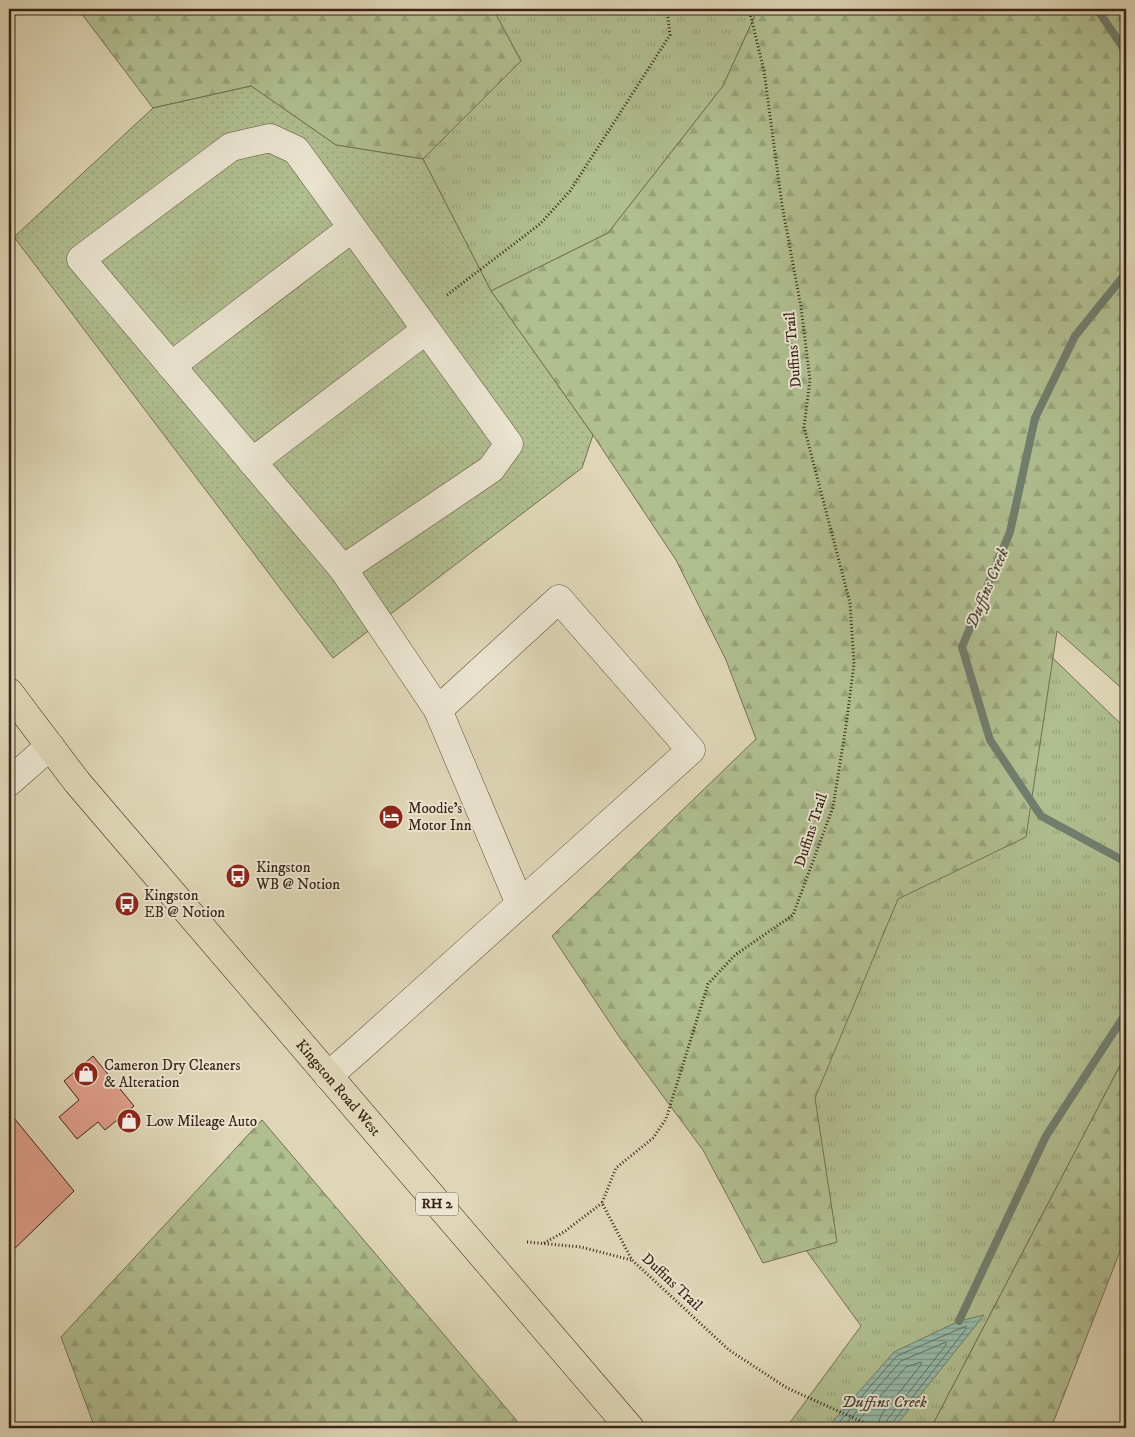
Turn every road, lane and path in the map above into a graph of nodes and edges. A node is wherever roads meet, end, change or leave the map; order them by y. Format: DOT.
graph roads {
  1 [pos="667,9"];
  2 [pos="749,9"];
  3 [pos="352,228"];
  4 [pos="447,295"];
  5 [pos="426,330"];
  6 [pos="171,366"];
  7 [pos="252,462"];
  8 [pos="344,570"];
  9 [pos="9,692"];
  10 [pos="438,710"];
  11 [pos="50,746"];
  12 [pos="9,782"];
  13 [pos="520,904"];
  14 [pos="328,1076"];
  15 [pos="602,1203"];
  16 [pos="527,1242"];
  17 [pos="544,1243"];
  18 [pos="632,1260"];
  19 [pos="630,1428"];
  20 [pos="876,1428"];
  1 -- 4 [label="path"];
  2 -- 15 [label="path, Duffins Trail"];
  3 -- 5 [label="street"];
  3 -- 6 [label="street"];
  3 -- 6 [label="street"];
  5 -- 7 [label="street"];
  5 -- 8 [label="street"];
  6 -- 7 [label="street"];
  7 -- 8 [label="street"];
  8 -- 10 [label="street"];
  9 -- 11 [label="main road, RH 2"];
  10 -- 13 [label="street"];
  10 -- 13 [label="street"];
  11 -- 12 [label="street"];
  11 -- 14 [label="main road, Kingston Road West / RH 2"];
  13 -- 14 [label="street"];
  14 -- 19 [label="main road, Kingston Road West / RH 2"];
  15 -- 17 [label="path"];
  15 -- 18 [label="path, Duffins Trail"];
  16 -- 17 [label="path"];
  17 -- 18 [label="path"];
  18 -- 20 [label="path, Duffins Trail"];
}
